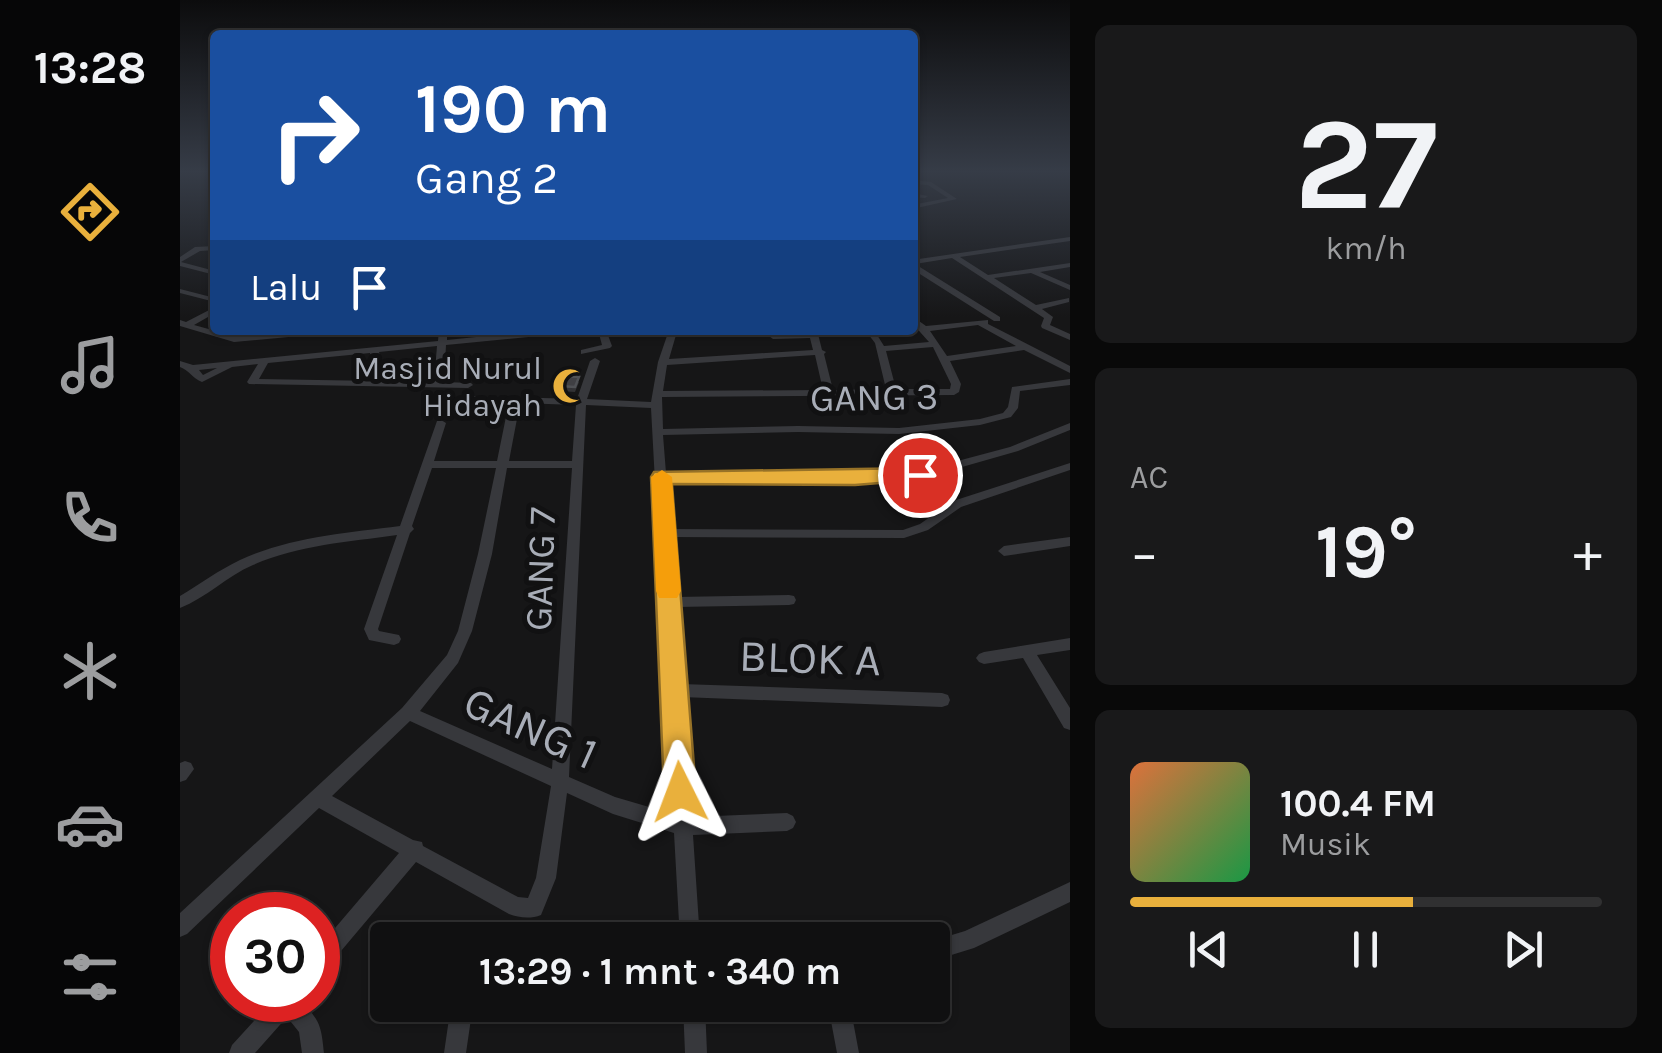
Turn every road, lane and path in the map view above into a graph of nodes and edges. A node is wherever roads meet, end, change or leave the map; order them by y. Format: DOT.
graph roads {
  1 [pos="1070,239"];
  2 [pos="210,248"];
  3 [pos="952,255"];
  4 [pos="180,262"];
  5 [pos="918,262"];
  6 [pos="1070,265"];
  7 [pos="918,267"];
  8 [pos="1030,270"];
  9 [pos="210,271"];
  10 [pos="988,276"];
  11 [pos="180,291"];
  12 [pos="1069,296"];
  13 [pos="210,299"];
  14 [pos="1034,308"];
  15 [pos="210,312"];
  16 [pos="918,323"];
  17 [pos="980,323"];
  18 [pos="182,325"];
  19 [pos="926,330"];
  20 [pos="210,333"];
  21 [pos="219,335"];
  22 [pos="259,335"];
  23 [pos="277,335"];
  24 [pos="443,335"];
  25 [pos="517,335"];
  26 [pos="604,335"];
  27 [pos="672,335"];
  28 [pos="783,335"];
  29 [pos="815,335"];
  30 [pos="872,335"];
  31 [pos="773,336"];
  32 [pos="1070,338"];
  33 [pos="444,342"];
  34 [pos="935,344"];
  35 [pos="1025,347"];
  36 [pos="880,349"];
  37 [pos="374,350"];
  38 [pos="821,352"];
  39 [pos="944,358"];
  40 [pos="268,361"];
  41 [pos="662,362"];
  42 [pos="180,364"];
  43 [pos="1070,370"];
  44 [pos="1070,382"];
  45 [pos="380,385"];
  46 [pos="468,385"];
  47 [pos="438,386"];
  48 [pos="828,391"];
  49 [pos="892,392"];
  50 [pos="472,398"];
  51 [pos="515,400"];
  52 [pos="657,400"];
  53 [pos="581,402"];
  54 [pos="441,423"];
  55 [pos="1070,426"];
  56 [pos="658,432"];
  57 [pos="501,463"];
  58 [pos="426,464"];
  59 [pos="576,465"];
  60 [pos="1070,466"];
  61 [pos="661,477"];
  62 [pos="408,529"];
  63 [pos="665,533"];
  64 [pos="1070,541"];
  65 [pos="1004,551"];
  66 [pos="789,600"];
  67 [pos="669,602"];
  68 [pos="180,603"];
  69 [pos="394,639"];
  70 [pos="1070,644"];
  71 [pos="1028,653"];
  72 [pos="984,658"];
  73 [pos="675,690"];
  74 [pos="942,700"];
  75 [pos="408,713"];
  76 [pos="1070,724"];
  77 [pos="560,782"];
  78 [pos="320,799"];
  79 [pos="787,822"];
  80 [pos="682,826"];
  81 [pos="415,848"];
  82 [pos="1070,892"];
  83 [pos="689,922"];
  84 [pos="180,927"];
  85 [pos="340,938"];
  86 [pos="950,946"];
  87 [pos="267,1022"];
  88 [pos="306,1022"];
  89 [pos="460,1022"];
  90 [pos="695,1022"];
  91 [pos="842,1022"];
  92 [pos="240,1053"];
  93 [pos="314,1053"];
  94 [pos="455,1053"];
  95 [pos="696,1053"];
  96 [pos="848,1053"];
  1 -- 3 [label="street"];
  2 -- 4 [label="street"];
  3 -- 5 [label="street"];
  3 -- 10 [label="street"];
  4 -- 9 [label="street"];
  6 -- 8 [label="street"];
  7 -- 17 [label="street"];
  8 -- 10 [label="street"];
  8 -- 12 [label="street"];
  10 -- 14 [label="street"];
  11 -- 13 [label="street"];
  12 -- 14 [label="street"];
  14 -- 32 [label="street"];
  15 -- 18 [label="street"];
  16 -- 19 [label="street"];
  17 -- 19 [label="street"];
  17 -- 35 [label="street"];
  18 -- 20 [label="street"];
  19 -- 34 [label="street"];
  21 -- 22 [label="street"];
  23 -- 40 [label="street"];
  24 -- 33 [label="street"];
  25 -- 33 [label="street"];
  26 -- 53 [label="street, GANG 7"];
  27 -- 41 [label="street"];
  28 -- 31 [label="street"];
  29 -- 38 [label="street"];
  30 -- 36 [label="street"];
  33 -- 37 [label="street"];
  33 -- 47 [label="street"];
  34 -- 36 [label="street"];
  34 -- 39 [label="street"];
  35 -- 39 [label="street"];
  35 -- 43 [label="street"];
  36 -- 49 [label="street"];
  37 -- 40 [label="street"];
  37 -- 45 [label="street"];
  38 -- 41 [label="street"];
  38 -- 48 [label="street"];
  39 -- 49 [label="street"];
  40 -- 42 [label="street"];
  40 -- 45 [label="street"];
  41 -- 52 [label="street"];
  44 -- 56 [label="street, GANG 3"];
  45 -- 47 [label="street"];
  46 -- 47 [label="street"];
  48 -- 49 [label="street"];
  48 -- 52 [label="street"];
  50 -- 51 [label="street"];
  51 -- 53 [label="street"];
  51 -- 57 [label="street"];
  52 -- 53 [label="street"];
  52 -- 56 [label="street"];
  53 -- 59 [label="street, GANG 7"];
  54 -- 58 [label="street"];
  55 -- 61 [label="street"];
  56 -- 61 [label="street"];
  57 -- 58 [label="street"];
  57 -- 59 [label="street"];
  57 -- 75 [label="street"];
  58 -- 62 [label="street"];
  59 -- 77 [label="street, GANG 7"];
  60 -- 63 [label="street"];
  61 -- 63 [label="street"];
  62 -- 68 [label="street"];
  62 -- 69 [label="street"];
  63 -- 67 [label="street"];
  64 -- 65 [label="street"];
  66 -- 67 [label="street"];
  67 -- 73 [label="street"];
  70 -- 71 [label="street"];
  71 -- 72 [label="street"];
  71 -- 76 [label="street"];
  73 -- 74 [label="street, BLOK A"];
  73 -- 80 [label="street"];
  75 -- 77 [label="street, GANG 1"];
  75 -- 78 [label="street"];
  77 -- 80 [label="street, GANG 1"];
  77 -- 81 [label="street, GANG 7"];
  78 -- 81 [label="street"];
  78 -- 84 [label="street"];
  79 -- 80 [label="street, GANG 1"];
  80 -- 83 [label="street"];
  81 -- 85 [label="street"];
  82 -- 86 [label="street"];
  87 -- 92 [label="street"];
  88 -- 93 [label="street"];
  89 -- 94 [label="street"];
  90 -- 95 [label="street"];
  91 -- 96 [label="street"];
}
